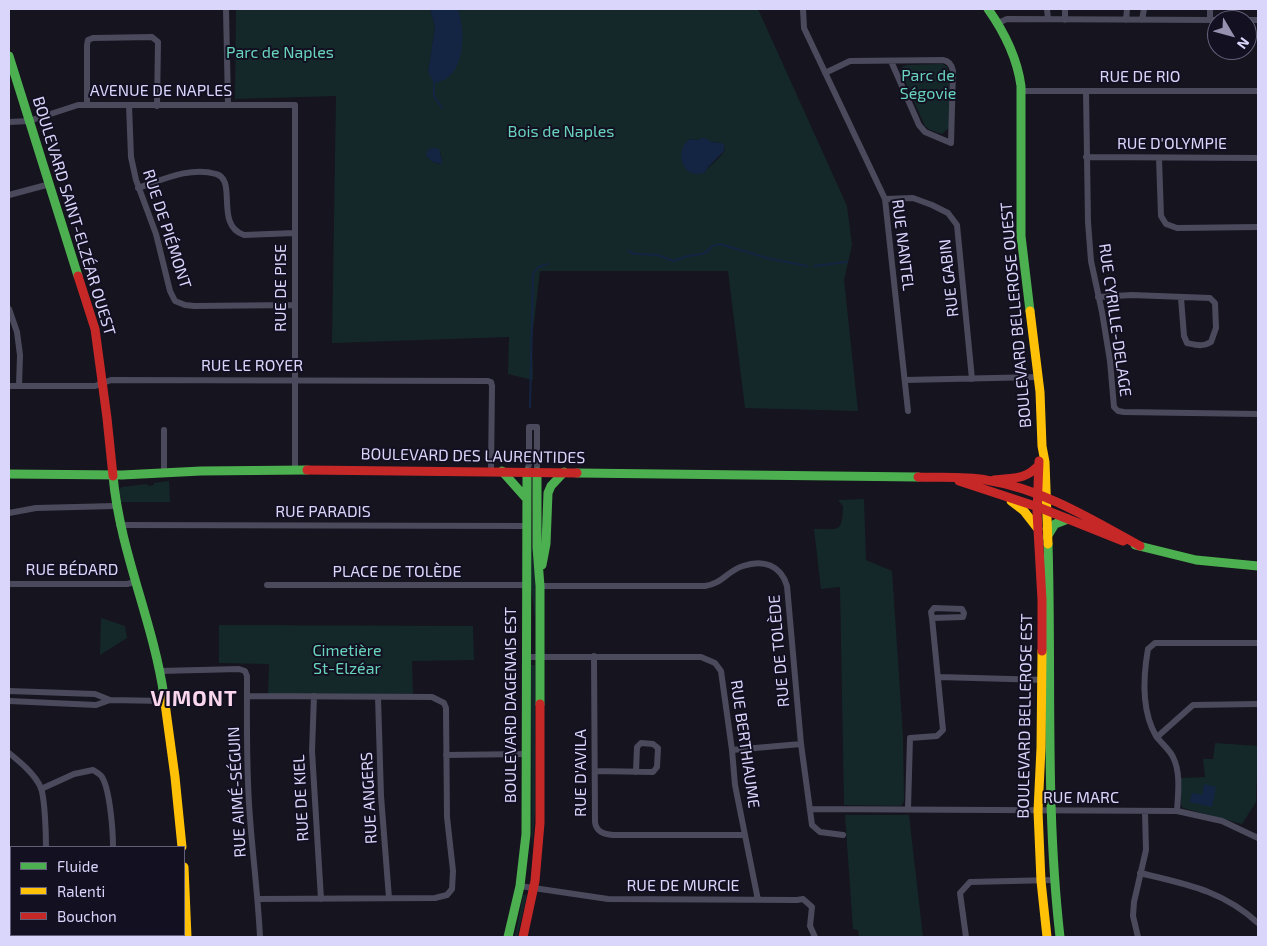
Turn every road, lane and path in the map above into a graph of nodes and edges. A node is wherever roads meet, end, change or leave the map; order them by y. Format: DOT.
graph roads {
  1 [pos="226,9"];
  2 [pos="803,9"];
  3 [pos="988,9"];
  4 [pos="1047,9"];
  5 [pos="1065,9"];
  6 [pos="1127,9"];
  7 [pos="1144,9"];
  8 [pos="1048,19"];
  9 [pos="1065,20"];
  10 [pos="1126,20"];
  11 [pos="1142,20"];
  12 [pos="1207,20"];
  13 [pos="998,23"];
  14 [pos="9,56"];
  15 [pos="890,61"];
  16 [pos="825,73"];
  17 [pos="1021,90"];
  18 [pos="1086,91"];
  19 [pos="1258,91"];
  20 [pos="87,105"];
  21 [pos="129,105"];
  22 [pos="228,105"];
  23 [pos="295,105"];
  24 [pos="157,106"];
  25 [pos="29,121"];
  26 [pos="9,122"];
  27 [pos="1086,158"];
  28 [pos="1159,158"];
  29 [pos="1258,158"];
  30 [pos="50,184"];
  31 [pos="138,188"];
  32 [pos="9,196"];
  33 [pos="885,199"];
  34 [pos="1258,227"];
  35 [pos="295,234"];
  36 [pos="1098,297"];
  37 [pos="1181,298"];
  38 [pos="295,305"];
  39 [pos="9,309"];
  40 [pos="1038,377"];
  41 [pos="972,379"];
  42 [pos="295,380"];
  43 [pos="906,380"];
  44 [pos="103,384"];
  45 [pos="9,386"];
  46 [pos="19,386"];
  47 [pos="908,411"];
  48 [pos="1258,414"];
  49 [pos="164,430"];
  50 [pos="1042,446"];
  51 [pos="1039,465"];
  52 [pos="295,470"];
  53 [pos="491,471"];
  54 [pos="502,471"];
  55 [pos="164,472"];
  56 [pos="527,472"];
  57 [pos="537,472"];
  58 [pos="564,472"];
  59 [pos="9,474"];
  60 [pos="112,475"];
  61 [pos="937,477"];
  62 [pos="991,481"];
  63 [pos="1002,494"];
  64 [pos="1042,497"];
  65 [pos="526,498"];
  66 [pos="115,506"];
  67 [pos="1042,508"];
  68 [pos="9,513"];
  69 [pos="1068,519"];
  70 [pos="119,526"];
  71 [pos="526,526"];
  72 [pos="1038,529"];
  73 [pos="1048,537"];
  74 [pos="1140,546"];
  75 [pos="1258,566"];
  76 [pos="135,582"];
  77 [pos="540,582"];
  78 [pos="9,584"];
  79 [pos="267,585"];
  80 [pos="526,585"];
  81 [pos="932,618"];
  82 [pos="1258,643"];
  83 [pos="540,656"];
  84 [pos="594,656"];
  85 [pos="526,657"];
  86 [pos="160,671"];
  87 [pos="939,677"];
  88 [pos="1045,680"];
  89 [pos="9,691"];
  90 [pos="247,696"];
  91 [pos="314,696"];
  92 [pos="378,697"];
  93 [pos="110,700"];
  94 [pos="164,701"];
  95 [pos="9,702"];
  96 [pos="1258,704"];
  97 [pos="1157,737"];
  98 [pos="801,744"];
  99 [pos="732,750"];
  100 [pos="9,753"];
  101 [pos="526,754"];
  102 [pos="446,755"];
  103 [pos="595,772"];
  104 [pos="636,772"];
  105 [pos="41,789"];
  106 [pos="810,809"];
  107 [pos="908,810"];
  108 [pos="1050,810"];
  109 [pos="1038,811"];
  110 [pos="1177,811"];
  111 [pos="1146,812"];
  112 [pos="744,835"];
  113 [pos="843,835"];
  114 [pos="1258,838"];
  115 [pos="46,846"];
  116 [pos="113,846"];
  117 [pos="182,846"];
  118 [pos="1140,873"];
  119 [pos="1053,880"];
  120 [pos="1041,881"];
  121 [pos="520,886"];
  122 [pos="534,888"];
  123 [pos="389,898"];
  124 [pos="258,899"];
  125 [pos="321,899"];
  126 [pos="758,900"];
  127 [pos="1258,923"];
  128 [pos="185,925"];
  129 [pos="95,936"];
  130 [pos="149,937"];
  131 [pos="157,937"];
  132 [pos="187,937"];
  133 [pos="260,937"];
  134 [pos="508,937"];
  135 [pos="523,937"];
  136 [pos="815,937"];
  137 [pos="966,937"];
  138 [pos="1048,937"];
  139 [pos="1060,937"];
  140 [pos="1138,937"];
  1 -- 22 [label="street"];
  2 -- 16 [label="street, RUE NANTEL"];
  3 -- 13 [label="main road, BOULEVARD BELLEROSE OUEST"];
  4 -- 8 [label="street"];
  5 -- 9 [label="street"];
  6 -- 10 [label="street"];
  7 -- 11 [label="street"];
  8 -- 9 [label="street"];
  8 -- 13 [label="street"];
  9 -- 10 [label="street"];
  10 -- 11 [label="street"];
  11 -- 12 [label="street"];
  13 -- 17 [label="main road, BOULEVARD BELLEROSE OUEST"];
  14 -- 25 [label="main road, BOULEVARD SAINT-ELZÉAR OUEST"];
  15 -- 15 [label="street"];
  15 -- 16 [label="street"];
  16 -- 33 [label="street, RUE NANTEL"];
  17 -- 18 [label="street, RUE DE RIO"];
  17 -- 40 [label="main road, BOULEVARD BELLEROSE OUEST"];
  18 -- 19 [label="street, RUE DE RIO"];
  18 -- 27 [label="street, RUE CYRILLE-DELAGE"];
  20 -- 21 [label="street, AVENUE DE NAPLES"];
  20 -- 24 [label="street"];
  20 -- 25 [label="street, AVENUE DE NAPLES"];
  21 -- 24 [label="street, AVENUE DE NAPLES"];
  21 -- 31 [label="street, RUE DE PIÉMONT"];
  22 -- 23 [label="street, AVENUE DE NAPLES"];
  22 -- 24 [label="street, AVENUE DE NAPLES"];
  23 -- 35 [label="street, RUE DE PISE"];
  25 -- 26 [label="street, AVENUE DE NAPLES"];
  25 -- 30 [label="main road, BOULEVARD SAINT-ELZÉAR OUEST"];
  27 -- 28 [label="street, RUE D'OLYMPIE"];
  27 -- 36 [label="street, RUE CYRILLE-DELAGE"];
  28 -- 29 [label="street, RUE D'OLYMPIE"];
  28 -- 34 [label="street"];
  30 -- 32 [label="street"];
  30 -- 44 [label="main road, BOULEVARD SAINT-ELZÉAR OUEST"];
  31 -- 35 [label="street"];
  31 -- 38 [label="street, RUE DE PIÉMONT"];
  33 -- 41 [label="street, RUE GABIN"];
  33 -- 43 [label="street, RUE NANTEL"];
  35 -- 38 [label="street, RUE DE PISE"];
  36 -- 37 [label="street"];
  36 -- 48 [label="street, RUE CYRILLE-DELAGE"];
  37 -- 37 [label="street"];
  38 -- 42 [label="street, RUE DE PISE"];
  39 -- 46 [label="street"];
  40 -- 41 [label="street"];
  40 -- 50 [label="main road, BOULEVARD BELLEROSE OUEST"];
  41 -- 43 [label="street"];
  42 -- 44 [label="street, RUE LE ROYER"];
  42 -- 52 [label="street, RUE DE PISE"];
  42 -- 53 [label="street, RUE LE ROYER"];
  43 -- 47 [label="street, RUE NANTEL"];
  44 -- 46 [label="street, RUE LE ROYER"];
  44 -- 60 [label="main road, BOULEVARD SAINT-ELZÉAR OUEST"];
  45 -- 46 [label="street, RUE LE ROYER"];
  49 -- 55 [label="street"];
  50 -- 51 [label="main road, BOULEVARD BELLEROSE OUEST"];
  50 -- 64 [label="main road, BOULEVARD BELLEROSE OUEST"];
  51 -- 62 [label="main road"];
  51 -- 64 [label="main road, BOULEVARD BELLEROSE OUEST"];
  52 -- 53 [label="main road, BOULEVARD DES LAURENTIDES"];
  52 -- 55 [label="main road, BOULEVARD DES LAURENTIDES"];
  53 -- 54 [label="main road, BOULEVARD DES LAURENTIDES"];
  54 -- 56 [label="main road, BOULEVARD DES LAURENTIDES"];
  54 -- 65 [label="main road"];
  55 -- 60 [label="main road, BOULEVARD DES LAURENTIDES"];
  56 -- 57 [label="main road, BOULEVARD DES LAURENTIDES"];
  56 -- 57 [label="street"];
  56 -- 65 [label="main road, BOULEVARD DAGENAIS EST"];
  57 -- 58 [label="main road, BOULEVARD DES LAURENTIDES"];
  57 -- 77 [label="main road, BOULEVARD DAGENAIS EST"];
  58 -- 61 [label="main road, BOULEVARD DES LAURENTIDES"];
  58 -- 77 [label="main road"];
  59 -- 60 [label="main road, BOULEVARD DES LAURENTIDES"];
  60 -- 66 [label="main road, BOULEVARD SAINT-ELZÉAR OUEST"];
  61 -- 62 [label="main road, BOULEVARD DES LAURENTIDES"];
  61 -- 63 [label="main road, BOULEVARD DES LAURENTIDES"];
  62 -- 64 [label="main road, BOULEVARD DES LAURENTIDES"];
  63 -- 67 [label="main road, BOULEVARD DES LAURENTIDES"];
  63 -- 72 [label="main road"];
  64 -- 67 [label="main road, BOULEVARD BELLEROSE EST"];
  64 -- 74 [label="main road, BOULEVARD DES LAURENTIDES"];
  65 -- 71 [label="main road, BOULEVARD DAGENAIS EST"];
  66 -- 68 [label="street"];
  66 -- 70 [label="main road, BOULEVARD SAINT-ELZÉAR OUEST"];
  67 -- 69 [label="main road, BOULEVARD DES LAURENTIDES"];
  67 -- 72 [label="main road, BOULEVARD BELLEROSE EST"];
  67 -- 73 [label="main road, BOULEVARD BELLEROSE EST"];
  69 -- 73 [label="main road"];
  69 -- 74 [label="main road, BOULEVARD DES LAURENTIDES"];
  70 -- 71 [label="street, RUE PARADIS"];
  70 -- 76 [label="main road, BOULEVARD SAINT-ELZÉAR OUEST"];
  71 -- 80 [label="main road, BOULEVARD DAGENAIS EST"];
  72 -- 88 [label="main road, BOULEVARD BELLEROSE EST"];
  73 -- 88 [label="main road, BOULEVARD BELLEROSE EST"];
  74 -- 75 [label="main road, BOULEVARD DES LAURENTIDES"];
  76 -- 78 [label="street, RUE BÉDARD"];
  76 -- 86 [label="main road, BOULEVARD SAINT-ELZÉAR OUEST"];
  77 -- 83 [label="main road, BOULEVARD DAGENAIS EST"];
  77 -- 98 [label="street, RUE DE TOLÈDE"];
  79 -- 80 [label="street, PLACE DE TOLÈDE"];
  80 -- 85 [label="main road, BOULEVARD DAGENAIS EST"];
  81 -- 87 [label="street"];
  82 -- 97 [label="street"];
  83 -- 84 [label="street, RUE BERTHIAUME"];
  83 -- 85 [label="street, RUE BERTHIAUME"];
  83 -- 122 [label="main road, BOULEVARD DAGENAIS EST"];
  84 -- 99 [label="street, RUE BERTHIAUME"];
  84 -- 103 [label="street, RUE D'AVILA"];
  85 -- 101 [label="main road, BOULEVARD DAGENAIS EST"];
  86 -- 90 [label="street, RUE AIMÉ-SÉGUIN"];
  86 -- 94 [label="main road, BOULEVARD SAINT-ELZÉAR OUEST"];
  87 -- 88 [label="street"];
  87 -- 107 [label="street"];
  88 -- 108 [label="main road, BOULEVARD BELLEROSE EST"];
  88 -- 109 [label="main road, BOULEVARD BELLEROSE EST"];
  89 -- 93 [label="street"];
  90 -- 91 [label="street"];
  90 -- 124 [label="street, RUE AIMÉ-SÉGUIN"];
  91 -- 92 [label="street"];
  91 -- 125 [label="street, RUE DE KIEL"];
  92 -- 102 [label="street"];
  92 -- 123 [label="street, RUE ANGERS"];
  93 -- 94 [label="street"];
  93 -- 95 [label="street"];
  94 -- 117 [label="main road, BOULEVARD SAINT-ELZÉAR OUEST"];
  96 -- 97 [label="street"];
  97 -- 110 [label="street"];
  98 -- 99 [label="street"];
  98 -- 106 [label="street, RUE DE TOLÈDE"];
  99 -- 112 [label="street, RUE BERTHIAUME"];
  100 -- 105 [label="street"];
  101 -- 102 [label="street"];
  101 -- 121 [label="main road, BOULEVARD DAGENAIS EST"];
  102 -- 123 [label="street"];
  103 -- 104 [label="street"];
  103 -- 112 [label="street, RUE D'AVILA"];
  104 -- 104 [label="street"];
  105 -- 115 [label="street"];
  105 -- 116 [label="street"];
  106 -- 107 [label="street, RUE MARC"];
  106 -- 113 [label="street, RUE DE TOLÈDE"];
  107 -- 109 [label="street, RUE MARC"];
  108 -- 109 [label="street, RUE MARC"];
  108 -- 111 [label="street, RUE MARC"];
  108 -- 119 [label="main road, BOULEVARD BELLEROSE EST"];
  109 -- 120 [label="main road, BOULEVARD BELLEROSE EST"];
  110 -- 111 [label="street, RUE MARC"];
  110 -- 114 [label="street, RUE MARC"];
  111 -- 118 [label="street"];
  112 -- 126 [label="street, RUE BERTHIAUME"];
  118 -- 127 [label="street"];
  118 -- 140 [label="street"];
  119 -- 120 [label="street"];
  119 -- 139 [label="main road, BOULEVARD BELLEROSE EST"];
  120 -- 137 [label="street"];
  120 -- 138 [label="main road, BOULEVARD BELLEROSE EST"];
  121 -- 122 [label="street, RUE DE MURCIE"];
  121 -- 134 [label="main road, BOULEVARD DAGENAIS EST"];
  122 -- 126 [label="street, RUE DE MURCIE"];
  122 -- 135 [label="main road, BOULEVARD DAGENAIS EST"];
  123 -- 125 [label="street"];
  124 -- 125 [label="street"];
  124 -- 133 [label="street, RUE AIMÉ-SÉGUIN"];
  126 -- 136 [label="street, RUE DE MURCIE"];
  128 -- 132 [label="main road"];
  129 -- 130 [label="street"];
  130 -- 131 [label="street"];
}
